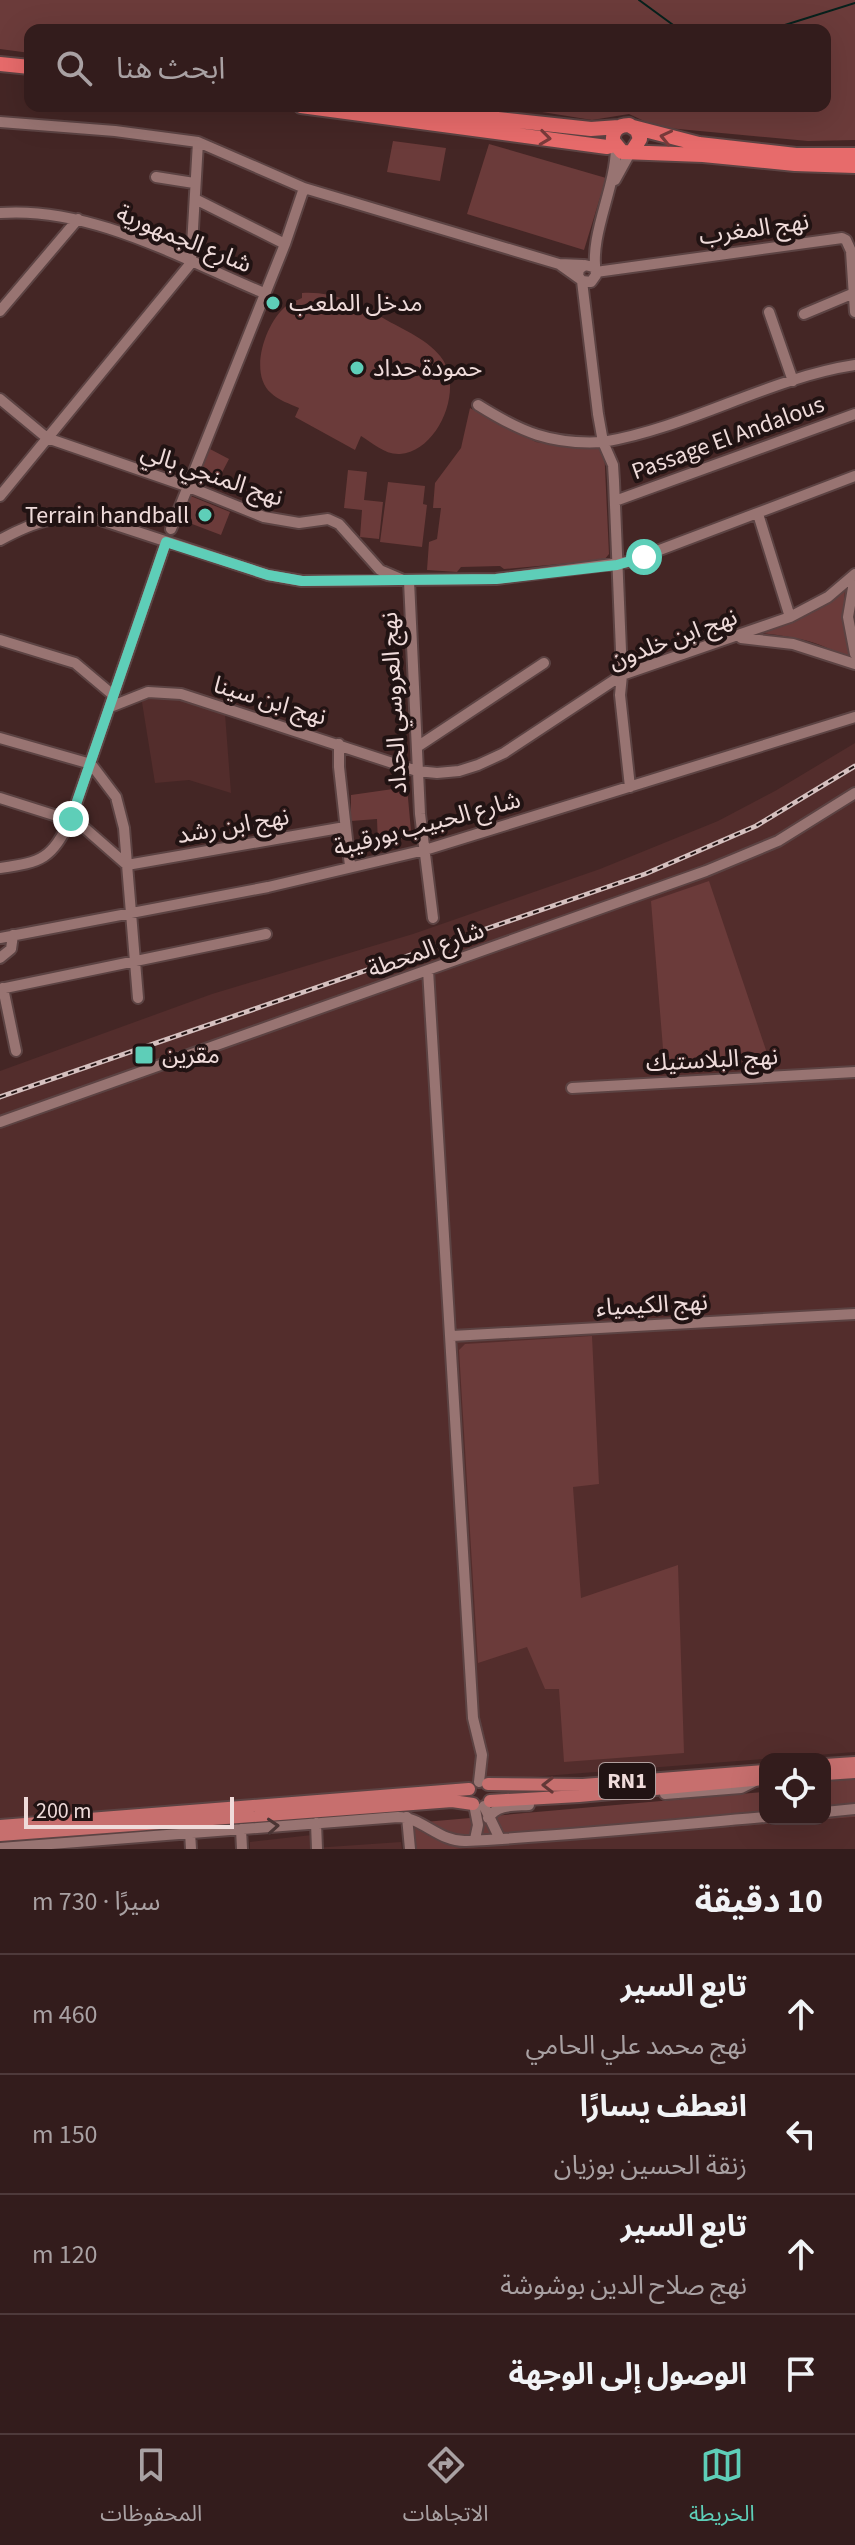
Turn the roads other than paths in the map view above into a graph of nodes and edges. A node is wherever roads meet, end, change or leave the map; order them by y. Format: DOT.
graph roads {
  1 [pos="0,64"];
  2 [pos="24,66"];
  3 [pos="0,71"];
  4 [pos="24,73"];
  5 [pos="346,112"];
  6 [pos="429,112"];
  7 [pos="0,122"];
  8 [pos="626,127"];
  9 [pos="198,142"];
  10 [pos="615,146"];
  11 [pos="632,151"];
  12 [pos="855,155"];
  13 [pos="855,166"];
  14 [pos="156,177"];
  15 [pos="194,183"];
  16 [pos="612,185"];
  17 [pos="304,188"];
  18 [pos="195,199"];
  19 [pos="0,213"];
  20 [pos="78,219"];
  21 [pos="285,244"];
  22 [pos="191,263"];
  23 [pos="559,264"];
  24 [pos="590,270"];
  25 [pos="581,280"];
  26 [pos="264,293"];
  27 [pos="854,293"];
  28 [pos="0,311"];
  29 [pos="769,312"];
  30 [pos="855,312"];
  31 [pos="804,314"];
  32 [pos="589,328"];
  33 [pos="855,365"];
  34 [pos="793,381"];
  35 [pos="0,399"];
  36 [pos="478,405"];
  37 [pos="855,414"];
  38 [pos="47,438"];
  39 [pos="603,442"];
  40 [pos="855,476"];
  41 [pos="189,487"];
  42 [pos="0,496"];
  43 [pos="615,501"];
  44 [pos="758,514"];
  45 [pos="171,529"];
  46 [pos="0,540"];
  47 [pos="166,542"];
  48 [pos="617,565"];
  49 [pos="855,575"];
  50 [pos="407,581"];
  51 [pos="790,617"];
  52 [pos="735,638"];
  53 [pos="0,640"];
  54 [pos="855,654"];
  55 [pos="544,663"];
  56 [pos="855,664"];
  57 [pos="622,675"];
  58 [pos="113,695"];
  59 [pos="110,707"];
  60 [pos="855,717"];
  61 [pos="0,738"];
  62 [pos="339,744"];
  63 [pos="417,747"];
  64 [pos="91,764"];
  65 [pos="417,771"];
  66 [pos="630,787"];
  67 [pos="855,793"];
  68 [pos="0,798"];
  69 [pos="71,819"];
  70 [pos="345,827"];
  71 [pos="425,850"];
  72 [pos="127,865"];
  73 [pos="350,866"];
  74 [pos="0,868"];
  75 [pos="132,912"];
  76 [pos="433,918"];
  77 [pos="266,934"];
  78 [pos="13,935"];
  79 [pos="0,938"];
  80 [pos="0,958"];
  81 [pos="134,960"];
  82 [pos="428,970"];
  83 [pos="2,988"];
  84 [pos="138,998"];
  85 [pos="16,1051"];
  86 [pos="855,1072"];
  87 [pos="572,1088"];
  88 [pos="0,1122"];
  89 [pos="855,1314"];
  90 [pos="452,1336"];
  91 [pos="855,1763"];
  92 [pos="831,1765"];
  93 [pos="855,1772"];
  94 [pos="831,1774"];
  95 [pos="759,1776"];
  96 [pos="759,1776"];
  97 [pos="479,1785"];
  98 [pos="482,1807"];
  99 [pos="855,1809"];
  100 [pos="831,1811"];
  101 [pos="407,1817"];
  102 [pos="759,1818"];
  103 [pos="316,1823"];
  104 [pos="0,1826"];
  105 [pos="241,1829"];
  106 [pos="190,1832"];
  107 [pos="0,1835"];
  108 [pos="499,1837"];
  109 [pos="475,1839"];
  110 [pos="0,1848"];
  111 [pos="31,1848"];
  112 [pos="191,1849"];
  113 [pos="242,1849"];
  114 [pos="317,1849"];
  115 [pos="410,1849"];
  1 -- 2 [label="highway"];
  3 -- 4 [label="highway"];
  5 -- 10 [label="highway, one-way"];
  6 -- 8 [label="highway"];
  7 -- 9 [label="street"];
  8 -- 10 [label="highway"];
  8 -- 11 [label="highway"];
  12 -- 8 [label="highway, one-way"];
  9 -- 15 [label="street"];
  9 -- 17 [label="street"];
  10 -- 11 [label="highway"];
  10 -- 16 [label="street"];
  11 -- 13 [label="highway"];
  11 -- 16 [label="street"];
  14 -- 15 [label="street"];
  15 -- 18 [label="street"];
  16 -- 24 [label="street"];
  17 -- 21 [label="street, شارع الجمهورية"];
  17 -- 23 [label="street"];
  18 -- 21 [label="street"];
  18 -- 22 [label="street"];
  19 -- 20 [label="street, شارع الجمهورية"];
  20 -- 22 [label="street, شارع الجمهورية"];
  20 -- 28 [label="street"];
  21 -- 26 [label="street, شارع الجمهورية"];
  22 -- 26 [label="street, شارع الجمهورية"];
  22 -- 38 [label="street"];
  23 -- 24 [label="street"];
  23 -- 25 [label="street"];
  24 -- 25 [label="street"];
  24 -- 27 [label="street, نهج المغرب"];
  24 -- 32 [label="street"];
  25 -- 32 [label="street"];
  26 -- 41 [label="street"];
  27 -- 30 [label="street, نهج المغرب"];
  27 -- 31 [label="street"];
  29 -- 34 [label="street"];
  32 -- 39 [label="street"];
  33 -- 34 [label="street"];
  34 -- 39 [label="street"];
  35 -- 38 [label="street, نهج المنجي بالي"];
  36 -- 39 [label="street"];
  37 -- 43 [label="street, Passage El Andalous"];
  38 -- 41 [label="street, نهج المنجي بالي"];
  38 -- 42 [label="street"];
  39 -- 43 [label="street"];
  40 -- 44 [label="street"];
  41 -- 45 [label="street"];
  41 -- 50 [label="street, نهج المنجي بالي"];
  43 -- 48 [label="street"];
  44 -- 48 [label="street"];
  44 -- 51 [label="street"];
  46 -- 47 [label="street"];
  47 -- 50 [label="street"];
  47 -- 58 [label="street"];
  48 -- 50 [label="street"];
  48 -- 57 [label="street"];
  49 -- 51 [label="street, نهج ابن خلدون"];
  49 -- 54 [label="street"];
  50 -- 63 [label="street, نهج العروسي الحداد"];
  51 -- 52 [label="street, نهج ابن خلدون"];
  52 -- 56 [label="street"];
  52 -- 57 [label="street, نهج ابن خلدون"];
  53 -- 58 [label="street"];
  55 -- 63 [label="street"];
  57 -- 65 [label="street, نهج ابن خلدون"];
  57 -- 66 [label="street"];
  58 -- 59 [label="street"];
  59 -- 62 [label="street, نهج ابن سينا"];
  59 -- 64 [label="street"];
  60 -- 66 [label="street, شارع الحبيب بورقيبة"];
  61 -- 64 [label="street"];
  62 -- 65 [label="street, نهج ابن سينا"];
  62 -- 70 [label="street"];
  63 -- 65 [label="street, نهج العروسي الحداد"];
  64 -- 69 [label="street"];
  64 -- 72 [label="street"];
  65 -- 71 [label="street, نهج العروسي الحداد"];
  66 -- 71 [label="street, شارع الحبيب بورقيبة"];
  67 -- 82 [label="street, شارع المحطة"];
  68 -- 69 [label="street"];
  69 -- 72 [label="street"];
  69 -- 74 [label="street"];
  70 -- 72 [label="street, نهج ابن رشد"];
  70 -- 73 [label="street"];
  71 -- 73 [label="street, شارع الحبيب بورقيبة"];
  71 -- 76 [label="street, نهج العروسي الحداد"];
  72 -- 75 [label="street"];
  73 -- 75 [label="street, شارع الحبيب بورقيبة"];
  75 -- 78 [label="street, شارع الحبيب بورقيبة"];
  75 -- 81 [label="street"];
  77 -- 81 [label="street"];
  78 -- 79 [label="street, شارع الحبيب بورقيبة"];
  78 -- 80 [label="street"];
  81 -- 83 [label="street"];
  81 -- 84 [label="street"];
  82 -- 88 [label="street, شارع المحطة"];
  82 -- 90 [label="street"];
  83 -- 85 [label="street"];
  86 -- 87 [label="street, نهج البلاستيك"];
  89 -- 90 [label="street, نهج الكيمياء"];
  90 -- 97 [label="street"];
  91 -- 92 [label="main road"];
  93 -- 94 [label="main road"];
  95 -- 97 [label="main road, RN1, one-way"];
  96 -- 98 [label="main road, RN1"];
  97 -- 98 [label="main road"];
  97 -- 98 [label="main road"];
  97 -- 104 [label="main road, RN1"];
  98 -- 107 [label="main road, RN1"];
  98 -- 108 [label="street"];
  98 -- 109 [label="street"];
  99 -- 100 [label="street"];
  101 -- 103 [label="street"];
  101 -- 109 [label="street"];
  101 -- 115 [label="street"];
  102 -- 108 [label="street"];
  105 -- 103 [label="street, one-way"];
  103 -- 114 [label="street"];
  105 -- 106 [label="street"];
  105 -- 113 [label="street"];
  106 -- 111 [label="street"];
  106 -- 112 [label="street"];
  108 -- 109 [label="street"];
  110 -- 111 [label="street"];
}
